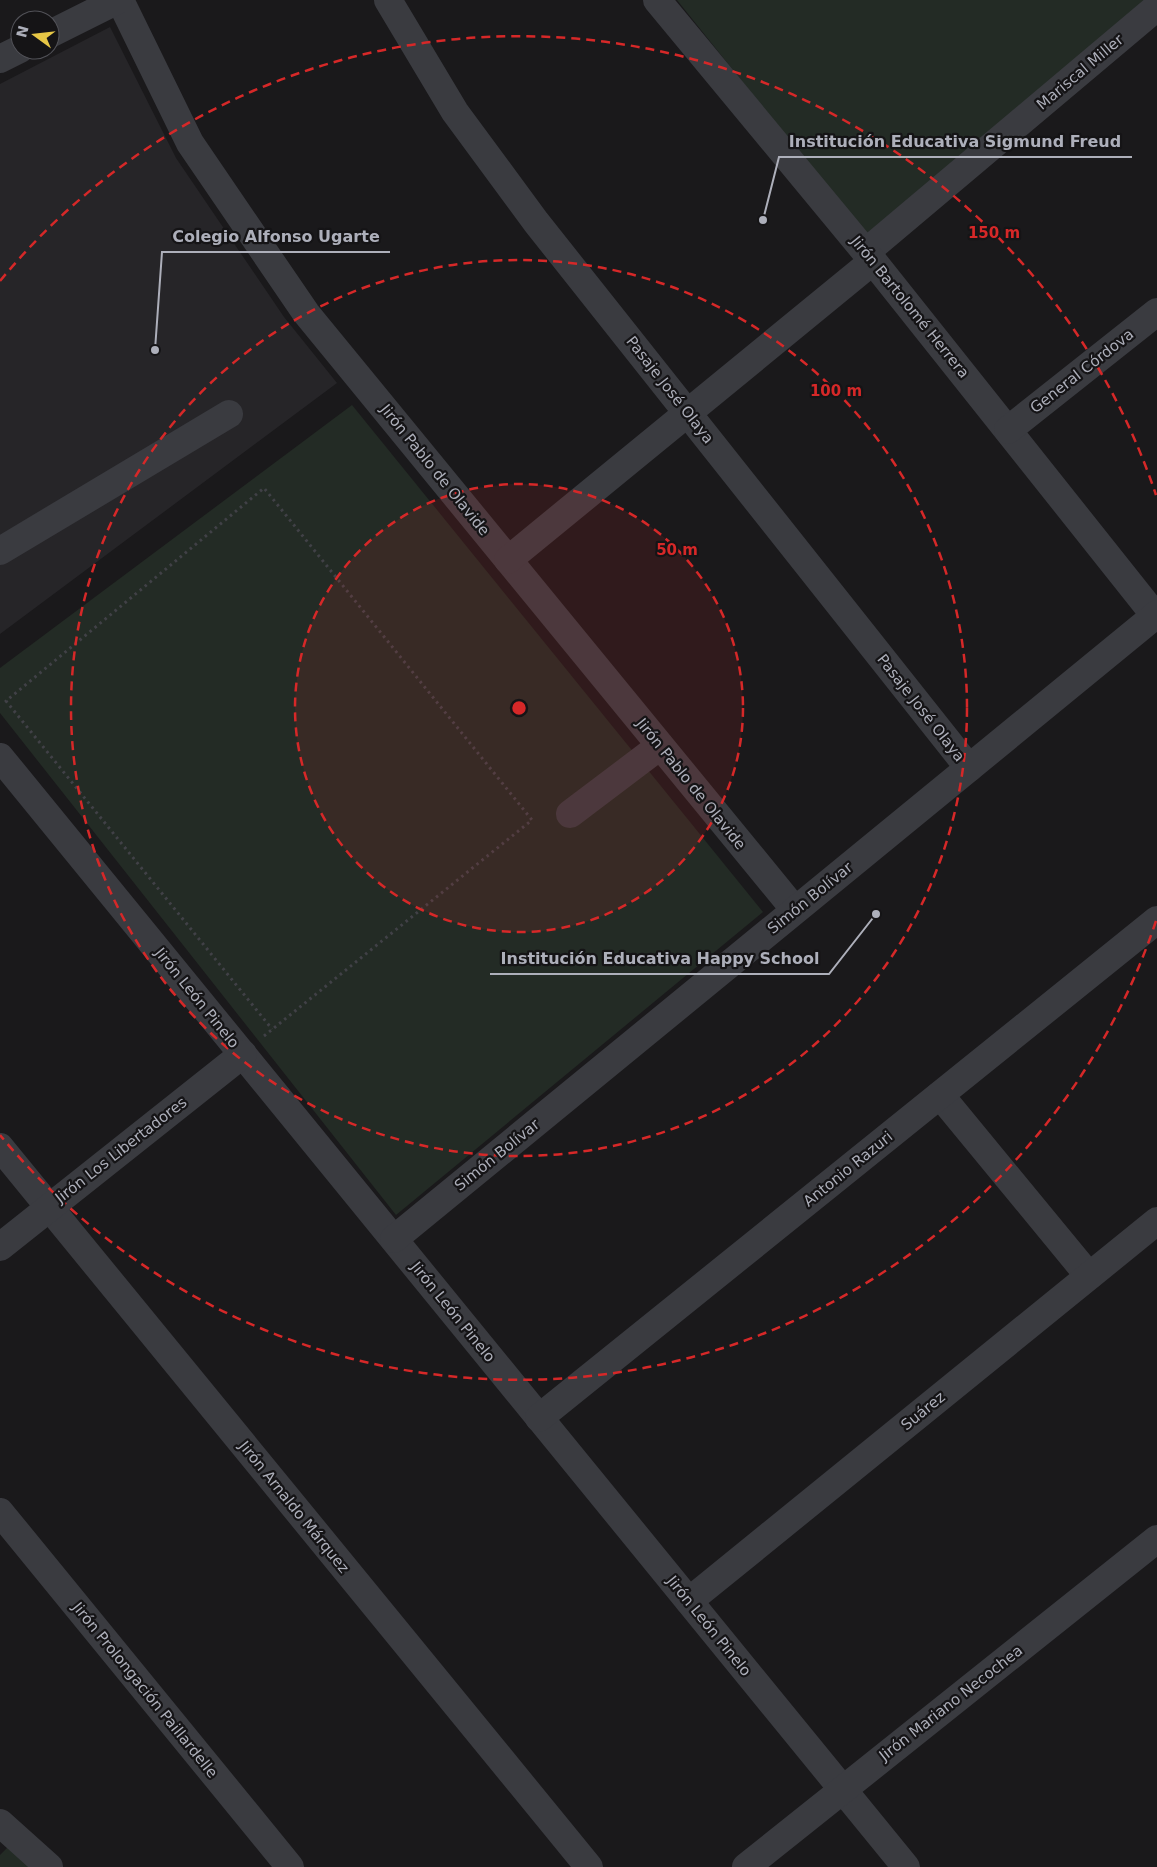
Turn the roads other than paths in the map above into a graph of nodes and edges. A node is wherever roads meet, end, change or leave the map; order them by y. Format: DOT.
graph roads {
  1 [pos="119,0"];
  2 [pos="388,0"];
  3 [pos="657,0"];
  4 [pos="1157,7"];
  5 [pos="60,29"];
  6 [pos="870,256"];
  7 [pos="1157,312"];
  8 [pos="688,413"];
  9 [pos="229,414"];
  10 [pos="1008,430"];
  11 [pos="0,551"];
  12 [pos="508,560"];
  13 [pos="1156,616"];
  14 [pos="660,746"];
  15 [pos="0,757"];
  16 [pos="969,768"];
  17 [pos="570,814"];
  18 [pos="795,910"];
  19 [pos="1157,920"];
  20 [pos="243,1054"];
  21 [pos="940,1095"];
  22 [pos="0,1147"];
  23 [pos="49,1208"];
  24 [pos="1157,1221"];
  25 [pos="394,1239"];
  26 [pos="0,1247"];
  27 [pos="1089,1276"];
  28 [pos="539,1418"];
  29 [pos="0,1512"];
  30 [pos="1157,1539"];
  31 [pos="689,1601"];
  32 [pos="842,1789"];
  33 [pos="0,1823"];
  34 [pos="20,1855"];
  35 [pos="48,1867"];
  36 [pos="290,1867"];
  37 [pos="589,1867"];
  38 [pos="746,1867"];
  39 [pos="906,1867"];
  1 -- 5 [label="street"];
  1 -- 12 [label="street, Jirón Pablo de Olavide"];
  2 -- 8 [label="street, Pasaje José Olaya"];
  3 -- 6 [label="street, Jirón Bartolomé Herrera"];
  4 -- 6 [label="street, Mariscal Miller"];
  6 -- 8 [label="street, Mariscal Miller"];
  6 -- 10 [label="street, Jirón Bartolomé Herrera"];
  7 -- 10 [label="street, General Córdova"];
  8 -- 12 [label="street, Mariscal Miller"];
  8 -- 16 [label="street, Pasaje José Olaya"];
  9 -- 11 [label="street"];
  10 -- 13 [label="street, Jirón Bartolomé Herrera"];
  12 -- 14 [label="street, Jirón Pablo de Olavide"];
  13 -- 16 [label="street, Simón Bolívar"];
  14 -- 17 [label="street"];
  14 -- 18 [label="street, Jirón Pablo de Olavide"];
  15 -- 20 [label="street, Jirón León Pinelo"];
  16 -- 18 [label="street, Simón Bolívar"];
  18 -- 25 [label="street, Simón Bolívar"];
  19 -- 21 [label="street, Antonio Razuri"];
  20 -- 23 [label="street, Jirón Los Libertadores"];
  20 -- 25 [label="street, Jirón León Pinelo"];
  21 -- 27 [label="street"];
  21 -- 28 [label="street, Antonio Razuri"];
  22 -- 23 [label="street, Jirón Arnaldo Márquez"];
  23 -- 26 [label="street, Jirón Los Libertadores"];
  23 -- 37 [label="street, Jirón Arnaldo Márquez"];
  24 -- 27 [label="street, Suárez"];
  25 -- 28 [label="street, Jirón León Pinelo"];
  27 -- 31 [label="street, Suárez"];
  28 -- 31 [label="street, Jirón León Pinelo"];
  29 -- 36 [label="street, Jirón Prolongación Paillardelle"];
  30 -- 32 [label="street, Jirón Mariano Necochea"];
  31 -- 32 [label="street, Jirón León Pinelo"];
  32 -- 38 [label="street, Jirón Mariano Necochea"];
  32 -- 39 [label="street, Jirón León Pinelo"];
  33 -- 34 [label="street"];
  34 -- 35 [label="street"];
}
